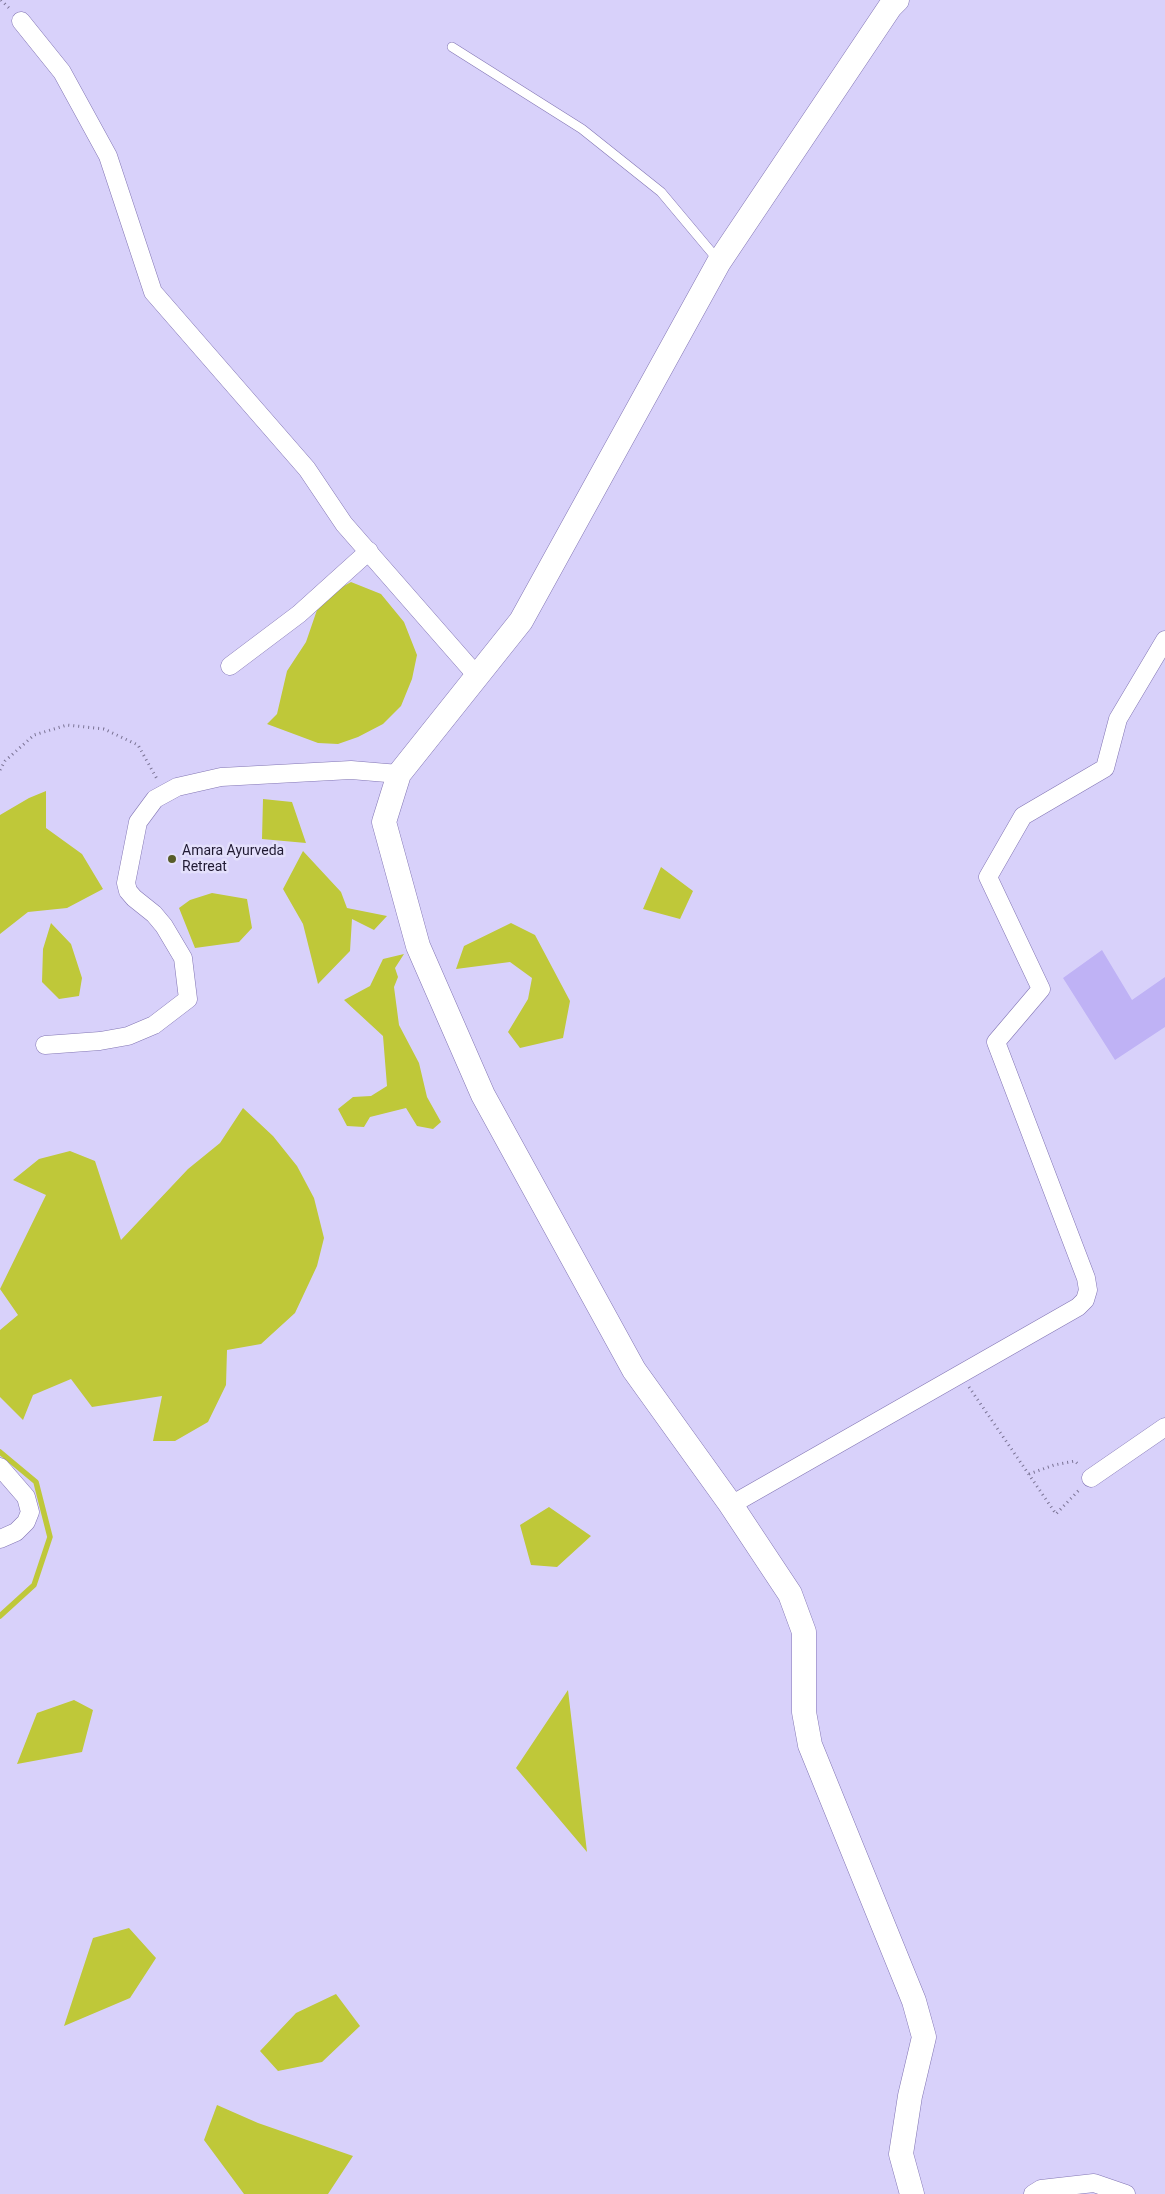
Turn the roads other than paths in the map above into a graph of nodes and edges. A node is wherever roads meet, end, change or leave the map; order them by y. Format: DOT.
graph roads {
  1 [pos="897,0"];
  2 [pos="21,21"];
  3 [pos="452,47"];
  4 [pos="719,262"];
  5 [pos="369,551"];
  6 [pos="1165,640"];
  7 [pos="230,666"];
  8 [pos="477,676"];
  9 [pos="399,774"];
  10 [pos="45,1045"];
  11 [pos="1165,1427"];
  12 [pos="0,1467"];
  13 [pos="1091,1478"];
  14 [pos="731,1505"];
  15 [pos="0,1539"];
  16 [pos="912,2194"];
  17 [pos="1033,2194"];
  18 [pos="1126,2194"];
  1 -- 4 [label="street"];
  2 -- 5 [label="street"];
  3 -- 4 [label="lane"];
  4 -- 8 [label="street"];
  5 -- 7 [label="street"];
  5 -- 8 [label="street"];
  6 -- 14 [label="street"];
  8 -- 9 [label="street"];
  9 -- 10 [label="street"];
  9 -- 14 [label="street"];
  11 -- 13 [label="street"];
  12 -- 15 [label="street"];
  14 -- 16 [label="street"];
  17 -- 18 [label="street"];
}
